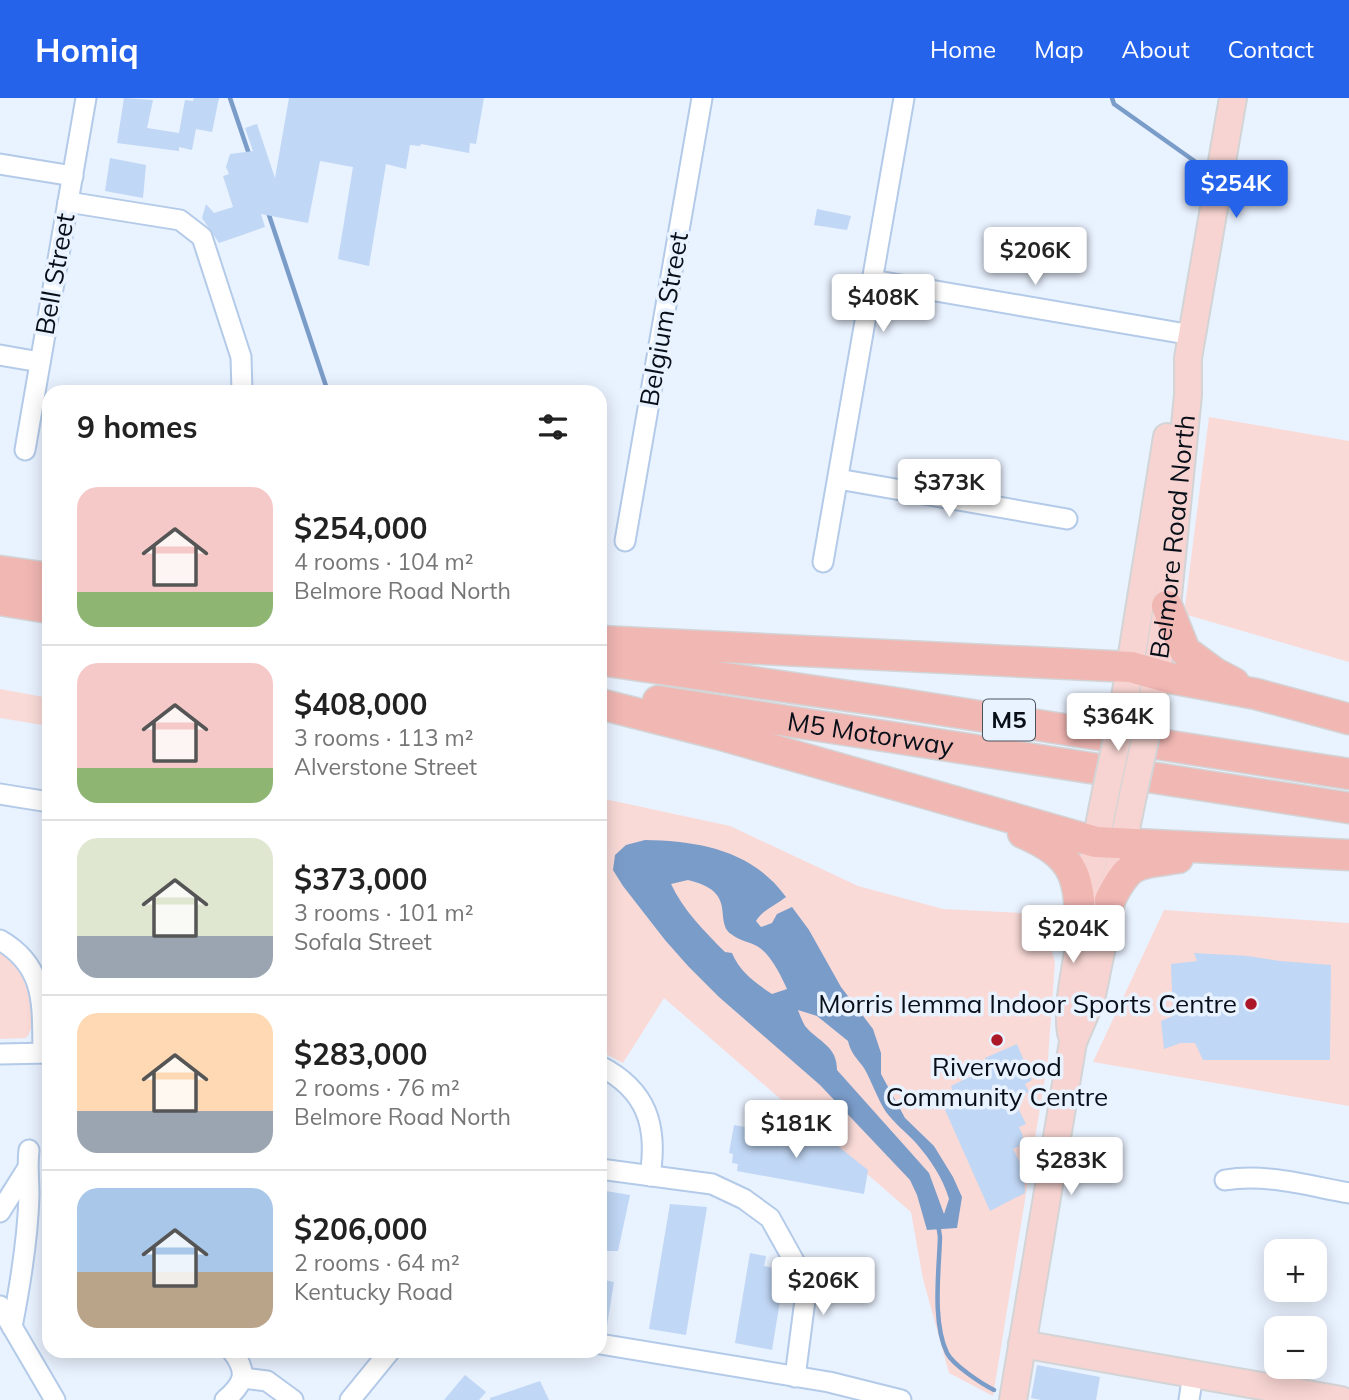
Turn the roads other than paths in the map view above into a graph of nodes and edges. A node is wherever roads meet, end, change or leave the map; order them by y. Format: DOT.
graph roads {
  1 [pos="86,98"];
  2 [pos="702,98"];
  3 [pos="904,98"];
  4 [pos="1233,98"];
  5 [pos="0,164"];
  6 [pos="73,176"];
  7 [pos="68,202"];
  8 [pos="872,280"];
  9 [pos="1190,346"];
  10 [pos="0,355"];
  11 [pos="40,362"];
  12 [pos="242,385"];
  13 [pos="25,450"];
  14 [pos="838,479"];
  15 [pos="1067,519"];
  16 [pos="625,541"];
  17 [pos="823,562"];
  18 [pos="0,570"];
  19 [pos="42,577"];
  20 [pos="0,600"];
  21 [pos="1167,606"];
  22 [pos="42,607"];
  23 [pos="607,641"];
  24 [pos="607,661"];
  25 [pos="1144,671"];
  26 [pos="607,693"];
  27 [pos="1256,694"];
  28 [pos="607,706"];
  29 [pos="1349,719"];
  30 [pos="1349,774"];
  31 [pos="0,794"];
  32 [pos="929,796"];
  33 [pos="42,801"];
  34 [pos="1349,808"];
  35 [pos="1109,843"];
  36 [pos="1227,850"];
  37 [pos="1349,855"];
  38 [pos="1110,900"];
  39 [pos="1081,934"];
  40 [pos="0,940"];
  41 [pos="42,1014"];
  42 [pos="1073,1042"];
  43 [pos="42,1053"];
  44 [pos="0,1054"];
  45 [pos="607,1070"];
  46 [pos="607,1170"];
  47 [pos="650,1176"];
  48 [pos="1225,1181"];
  49 [pos="1349,1193"];
  50 [pos="0,1212"];
  51 [pos="0,1306"];
  52 [pos="12,1327"];
  53 [pos="1022,1344"];
  54 [pos="607,1345"];
  55 [pos="236,1358"];
  56 [pos="384,1358"];
  57 [pos="1193,1374"];
  58 [pos="795,1377"];
  59 [pos="243,1378"];
  60 [pos="846,1393"];
  61 [pos="55,1400"];
  62 [pos="225,1400"];
  63 [pos="293,1400"];
  64 [pos="350,1400"];
  65 [pos="901,1400"];
  66 [pos="1013,1400"];
  67 [pos="1189,1400"];
  68 [pos="1341,1400"];
  1 -- 6 [label="street, Bell Street"];
  2 -- 16 [label="street, Belgium Street"];
  3 -- 8 [label="street"];
  4 -- 9 [label="main road, Belmore Road North"];
  5 -- 6 [label="street"];
  6 -- 7 [label="street, Bell Street"];
  7 -- 11 [label="street, Bell Street"];
  7 -- 12 [label="street"];
  8 -- 9 [label="street"];
  8 -- 14 [label="street"];
  9 -- 21 [label="main road, Belmore Road North"];
  9 -- 25 [label="main road, Belmore Road North"];
  10 -- 11 [label="street"];
  11 -- 13 [label="street, Bell Street"];
  14 -- 15 [label="street"];
  14 -- 17 [label="street"];
  18 -- 19 [label="highway"];
  20 -- 22 [label="highway"];
  21 -- 25 [label="main road, Belmore Road North"];
  21 -- 27 [label="highway"];
  23 -- 25 [label="highway"];
  24 -- 30 [label="highway, M5 Motorway / M5"];
  25 -- 27 [label="highway"];
  25 -- 35 [label="main road, Belmore Road North, bridge"];
  25 -- 35 [label="main road, Belmore Road North, bridge"];
  26 -- 34 [label="highway, M5 Motorway / M5"];
  27 -- 29 [label="highway"];
  28 -- 32 [label="highway"];
  31 -- 33 [label="street"];
  32 -- 35 [label="highway"];
  32 -- 39 [label="highway"];
  35 -- 36 [label="highway"];
  35 -- 38 [label="main road, Belmore Road North"];
  35 -- 39 [label="main road, Belmore Road North"];
  36 -- 37 [label="highway"];
  36 -- 38 [label="highway"];
  38 -- 42 [label="main road, Belmore Road North"];
  39 -- 42 [label="main road, Belmore Road North"];
  40 -- 41 [label="street"];
  42 -- 53 [label="main road, Belmore Road North"];
  43 -- 44 [label="street"];
  45 -- 47 [label="street"];
  46 -- 47 [label="street"];
  47 -- 58 [label="street"];
  48 -- 49 [label="street"];
  50 -- 52 [label="street"];
  51 -- 52 [label="street"];
  52 -- 61 [label="street"];
  53 -- 57 [label="main road"];
  53 -- 66 [label="main road, Belmore Road North"];
  54 -- 58 [label="street"];
  55 -- 59 [label="street"];
  56 -- 64 [label="street"];
  57 -- 67 [label="street"];
  57 -- 68 [label="main road"];
  58 -- 60 [label="street"];
  59 -- 62 [label="street"];
  59 -- 63 [label="street"];
  60 -- 65 [label="street"];
}
